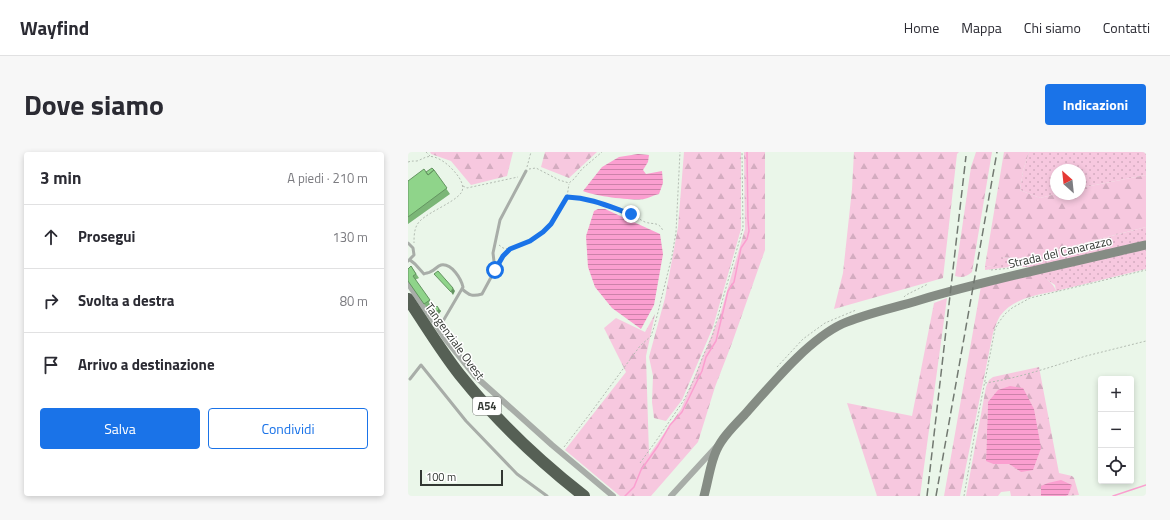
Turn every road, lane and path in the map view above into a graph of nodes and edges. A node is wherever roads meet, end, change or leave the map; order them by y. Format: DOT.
graph roads {
  1 [pos="426,152"];
  2 [pos="531,152"];
  3 [pos="602,152"];
  4 [pos="680,152"];
  5 [pos="742,152"];
  6 [pos="431,156"];
  7 [pos="408,162"];
  8 [pos="526,171"];
  9 [pos="569,183"];
  10 [pos="463,186"];
  11 [pos="567,197"];
  12 [pos="663,231"];
  13 [pos="495,242"];
  14 [pos="408,243"];
  15 [pos="1146,245"];
  16 [pos="413,248"];
  17 [pos="510,249"];
  18 [pos="409,261"];
  19 [pos="495,270"];
  20 [pos="1146,270"];
  21 [pos="408,283"];
  22 [pos="928,284"];
  23 [pos="462,288"];
  24 [pos="408,299"];
  25 [pos="894,308"];
  26 [pos="408,312"];
  27 [pos="439,328"];
  28 [pos="1146,341"];
  29 [pos="410,379"];
  30 [pos="985,383"];
  31 [pos="722,441"];
  32 [pos="560,452"];
  33 [pos="640,463"];
  34 [pos="700,464"];
  35 [pos="712,466"];
  36 [pos="673,495"];
  37 [pos="547,496"];
  38 [pos="573,496"];
  39 [pos="584,496"];
  40 [pos="613,496"];
  41 [pos="704,496"];
  42 [pos="964,496"];
  1 -- 6 [label="path"];
  2 -- 8 [label="path"];
  3 -- 9 [label="path"];
  4 -- 32 [label="path"];
  5 -- 33 [label="path"];
  6 -- 7 [label="path"];
  6 -- 10 [label="path"];
  8 -- 9 [label="path"];
  8 -- 10 [label="path"];
  8 -- 13 [label="lane"];
  9 -- 11 [label="path"];
  10 -- 16 [label="path"];
  11 -- 12 [label="path"];
  11 -- 17 [label="path"];
  13 -- 17 [label="path"];
  13 -- 19 [label="lane"];
  14 -- 16 [label="lane"];
  15 -- 25 [label="street, Strada del Canarazzo"];
  16 -- 18 [label="lane"];
  17 -- 19 [label="path"];
  18 -- 23 [label="lane"];
  19 -- 23 [label="lane"];
  20 -- 30 [label="path"];
  21 -- 27 [label="street"];
  22 -- 25 [label="path"];
  23 -- 27 [label="lane"];
  24 -- 39 [label="highway, Tangenziale Ovest / A54"];
  25 -- 31 [label="street, Strada del Canarazzo"];
  26 -- 38 [label="highway, Tangenziale Ovest / A54"];
  27 -- 32 [label="street"];
  28 -- 30 [label="path"];
  29 -- 37 [label="lane"];
  30 -- 42 [label="path"];
  31 -- 34 [label="street"];
  31 -- 35 [label="street, Strada del Canarazzo"];
  32 -- 40 [label="street"];
  34 -- 35 [label="street"];
  34 -- 36 [label="street"];
  35 -- 41 [label="street, Strada del Canarazzo"];
}
